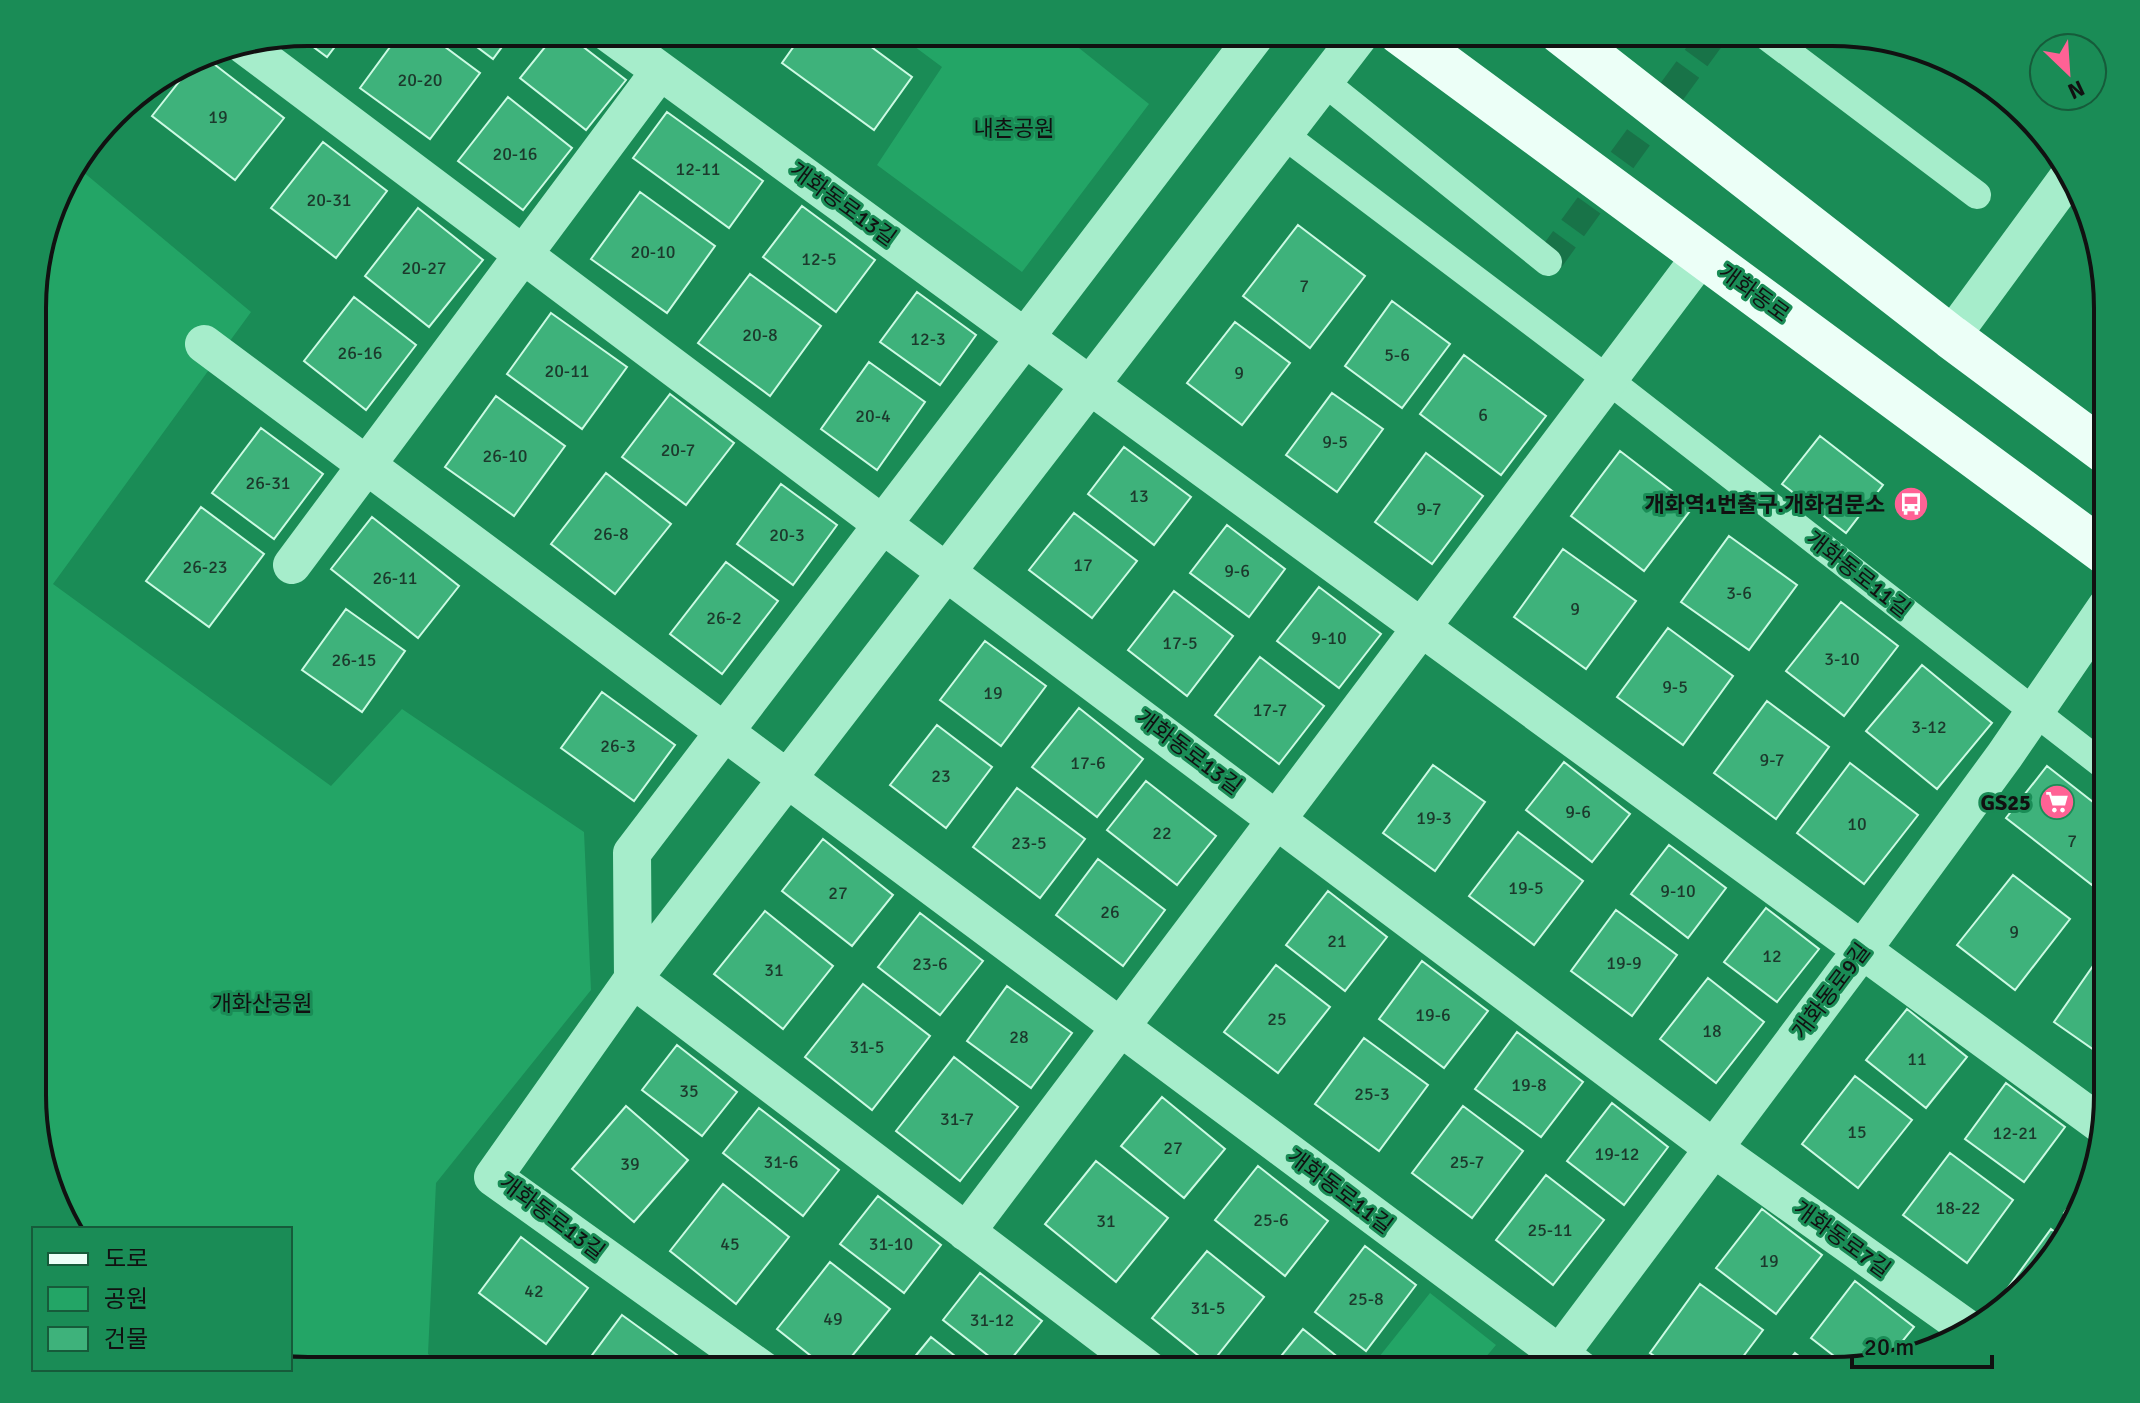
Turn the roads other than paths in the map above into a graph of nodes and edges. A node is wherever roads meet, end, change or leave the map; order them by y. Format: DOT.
graph roads {
  1 [pos="626,46"];
  2 [pos="1247,46"];
  3 [pos="1351,46"];
  4 [pos="1418,46"];
  5 [pos="1578,46"];
  6 [pos="1780,46"];
  7 [pos="254,52"];
  8 [pos="660,71"];
  9 [pos="1324,82"];
  10 [pos="1284,135"];
  11 [pos="2063,185"];
  12 [pos="1977,195"];
  13 [pos="524,254"];
  14 [pos="1702,255"];
  15 [pos="1548,262"];
  16 [pos="1951,337"];
  17 [pos="1025,338"];
  18 [pos="204,344"];
  19 [pos="1607,379"];
  20 [pos="1090,385"];
  21 [pos="2093,443"];
  22 [pos="367,465"];
  23 [pos="884,524"];
  24 [pos="2093,544"];
  25 [pos="292,565"];
  26 [pos="947,570"];
  27 [pos="2093,625"];
  28 [pos="1421,627"];
  29 [pos="2033,709"];
  30 [pos="726,734"];
  31 [pos="2093,757"];
  32 [pos="786,779"];
  33 [pos="1278,818"];
  34 [pos="1862,950"];
  35 [pos="633,979"];
  36 [pos="1120,1028"];
  37 [pos="2092,1118"];
  38 [pos="1712,1147"];
  39 [pos="966,1232"];
  40 [pos="1960,1323"];
  41 [pos="1131,1356"];
  42 [pos="1551,1356"];
  43 [pos="1569,1356"];
  44 [pos="744,1357"];
  1 -- 8 [label="street, 개화동로13길"];
  2 -- 17 [label="street"];
  3 -- 9 [label="street, 개화동로13길"];
  4 -- 14 [label="main road, 개화동로"];
  5 -- 16 [label="main road"];
  6 -- 12 [label="street"];
  7 -- 13 [label="street, 개화동로13길"];
  8 -- 13 [label="street"];
  8 -- 17 [label="street, 개화동로13길"];
  9 -- 10 [label="street, 개화동로13길"];
  9 -- 15 [label="street"];
  10 -- 19 [label="street"];
  10 -- 20 [label="street, 개화동로13길"];
  11 -- 16 [label="street"];
  13 -- 22 [label="street"];
  13 -- 23 [label="street, 개화동로13길"];
  14 -- 19 [label="street"];
  14 -- 24 [label="main road, 개화동로"];
  16 -- 21 [label="main road"];
  17 -- 20 [label="street, 개화동로13길"];
  17 -- 23 [label="street"];
  18 -- 22 [label="street"];
  19 -- 28 [label="street"];
  19 -- 29 [label="street, 개화동로11길"];
  20 -- 26 [label="street, 개화동로13길"];
  20 -- 28 [label="street, 개화동로13길"];
  22 -- 25 [label="street"];
  22 -- 30 [label="street"];
  23 -- 26 [label="street, 개화동로13길"];
  23 -- 30 [label="street"];
  26 -- 32 [label="street, 개화동로13길"];
  26 -- 33 [label="street, 개화동로13길"];
  27 -- 29 [label="street, 개화동로9길"];
  28 -- 33 [label="street"];
  28 -- 34 [label="street"];
  29 -- 31 [label="street"];
  29 -- 34 [label="street, 개화동로9길"];
  30 -- 32 [label="street"];
  30 -- 35 [label="street"];
  32 -- 35 [label="street, 개화동로13길"];
  32 -- 36 [label="street"];
  33 -- 36 [label="street"];
  33 -- 38 [label="street"];
  34 -- 37 [label="street"];
  34 -- 38 [label="street, 개화동로9길"];
  35 -- 39 [label="street"];
  35 -- 44 [label="street, 개화동로13길"];
  36 -- 39 [label="street"];
  36 -- 42 [label="street, 개화동로11길"];
  38 -- 40 [label="street, 개화동로7길"];
  38 -- 43 [label="street, 개화동로9길"];
  39 -- 41 [label="street"];
}
